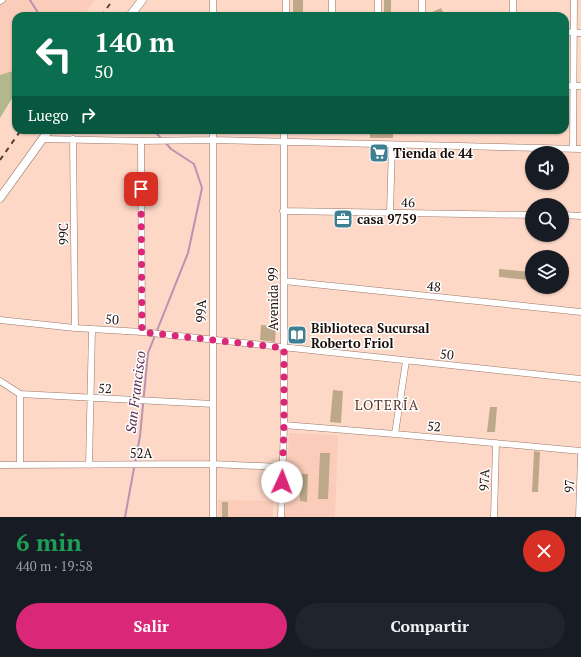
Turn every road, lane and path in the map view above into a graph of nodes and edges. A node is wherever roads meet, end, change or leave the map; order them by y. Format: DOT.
graph roads {
  1 [pos="142,0"];
  2 [pos="213,0"];
  3 [pos="286,0"];
  4 [pos="332,0"];
  5 [pos="378,0"];
  6 [pos="422,0"];
  7 [pos="513,0"];
  8 [pos="574,0"];
  9 [pos="133,12"];
  10 [pos="213,12"];
  11 [pos="286,12"];
  12 [pos="332,12"];
  13 [pos="378,12"];
  14 [pos="422,12"];
  15 [pos="513,12"];
  16 [pos="578,33"];
  17 [pos="569,86"];
  18 [pos="573,86"];
  19 [pos="581,86"];
  20 [pos="45,134"];
  21 [pos="213,134"];
  22 [pos="284,134"];
  23 [pos="42,139"];
  24 [pos="73,139"];
  25 [pos="213,140"];
  26 [pos="141,141"];
  27 [pos="284,143"];
  28 [pos="392,145"];
  29 [pos="572,149"];
  30 [pos="581,149"];
  31 [pos="0,198"];
  32 [pos="283,211"];
  33 [pos="390,213"];
  34 [pos="525,215"];
  35 [pos="569,215"];
  36 [pos="581,216"];
  37 [pos="284,281"];
  38 [pos="581,312"];
  39 [pos="1,322"];
  40 [pos="75,328"];
  41 [pos="92,329"];
  42 [pos="142,332"];
  43 [pos="212,341"];
  44 [pos="284,348"];
  45 [pos="406,361"];
  46 [pos="581,379"];
  47 [pos="0,381"];
  48 [pos="20,394"];
  49 [pos="90,398"];
  50 [pos="213,404"];
  51 [pos="284,425"];
  52 [pos="395,434"];
  53 [pos="496,443"];
  54 [pos="581,451"];
  55 [pos="581,455"];
  56 [pos="212,464"];
  57 [pos="0,465"];
  58 [pos="20,465"];
  59 [pos="89,465"];
  60 [pos="282,468"];
  61 [pos="213,517"];
  62 [pos="281,517"];
  63 [pos="494,517"];
  64 [pos="579,517"];
  1 -- 9 [label="main road"];
  2 -- 10 [label="street"];
  3 -- 11 [label="street"];
  4 -- 12 [label="street"];
  5 -- 13 [label="street"];
  6 -- 14 [label="street"];
  7 -- 15 [label="street"];
  8 -- 16 [label="street"];
  16 -- 18 [label="street"];
  17 -- 18 [label="street"];
  18 -- 19 [label="street"];
  18 -- 29 [label="street"];
  20 -- 23 [label="main road"];
  21 -- 25 [label="street, 99A"];
  22 -- 27 [label="street, Avenida 99"];
  23 -- 24 [label="street"];
  23 -- 31 [label="main road"];
  24 -- 26 [label="street"];
  24 -- 40 [label="street, 99C"];
  25 -- 26 [label="street"];
  25 -- 27 [label="street"];
  25 -- 43 [label="street, 99A"];
  26 -- 42 [label="street"];
  27 -- 28 [label="street"];
  27 -- 32 [label="street, Avenida 99"];
  28 -- 29 [label="street"];
  28 -- 33 [label="street"];
  29 -- 30 [label="street"];
  32 -- 33 [label="street, 46"];
  32 -- 37 [label="street, Avenida 99"];
  33 -- 34 [label="street, 46"];
  35 -- 36 [label="street"];
  37 -- 38 [label="street, 48"];
  37 -- 44 [label="street, Avenida 99"];
  39 -- 40 [label="street, 50"];
  40 -- 41 [label="street, 50"];
  41 -- 42 [label="street, 50"];
  41 -- 49 [label="street"];
  42 -- 43 [label="street, 50"];
  43 -- 44 [label="street, 50"];
  43 -- 50 [label="street, 99A"];
  44 -- 45 [label="street, 50"];
  44 -- 51 [label="street, Avenida 99"];
  45 -- 46 [label="street, 50"];
  45 -- 52 [label="street"];
  47 -- 48 [label="street, 52"];
  48 -- 49 [label="street, 52"];
  48 -- 58 [label="street"];
  49 -- 50 [label="street, 52"];
  49 -- 59 [label="street"];
  50 -- 56 [label="street, 99A"];
  51 -- 52 [label="street, 52"];
  51 -- 60 [label="street, Avenida 99"];
  52 -- 53 [label="street, 52"];
  53 -- 54 [label="street, 52"];
  53 -- 63 [label="street, 97A"];
  55 -- 64 [label="street, 97"];
  56 -- 59 [label="street, 52A"];
  56 -- 60 [label="street, 52A"];
  56 -- 61 [label="street, 99A"];
  57 -- 58 [label="street, 52A"];
  58 -- 59 [label="street, 52A"];
  60 -- 62 [label="street, Avenida 99"];
}
